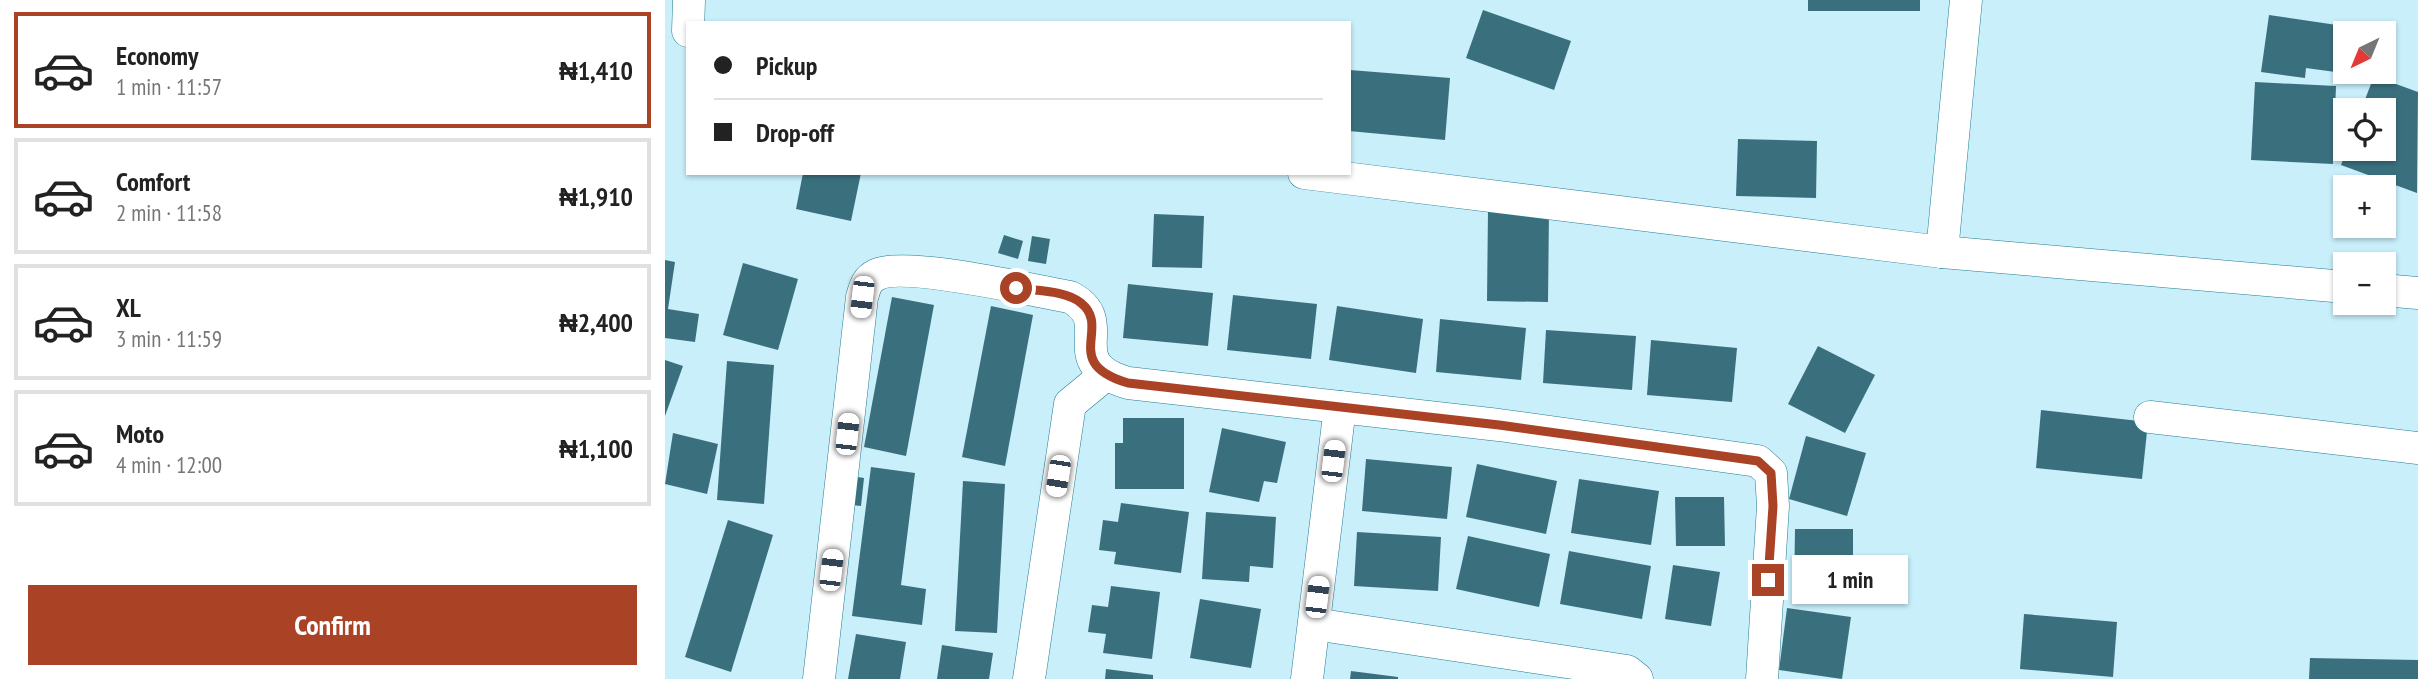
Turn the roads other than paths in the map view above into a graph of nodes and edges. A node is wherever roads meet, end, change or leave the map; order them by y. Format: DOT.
graph roads {
  1 [pos="689,0"];
  2 [pos="1966,0"];
  3 [pos="688,21"];
  4 [pos="1320,175"];
  5 [pos="1942,252"];
  6 [pos="2333,286"];
  7 [pos="2396,291"];
  8 [pos="2418,293"];
  9 [pos="1104,376"];
  10 [pos="1340,407"];
  11 [pos="2150,417"];
  12 [pos="2418,448"];
  13 [pos="1314,624"];
  14 [pos="819,679"];
  15 [pos="1029,679"];
  16 [pos="1307,679"];
  17 [pos="1636,679"];
  18 [pos="1762,679"];
  1 -- 3 [label="street"];
  2 -- 5 [label="street"];
  4 -- 5 [label="street"];
  5 -- 6 [label="street"];
  7 -- 8 [label="street"];
  9 -- 10 [label="street"];
  9 -- 14 [label="street"];
  9 -- 15 [label="street"];
  10 -- 13 [label="street"];
  10 -- 18 [label="street"];
  11 -- 12 [label="street"];
  13 -- 16 [label="street"];
  13 -- 17 [label="street"];
}
